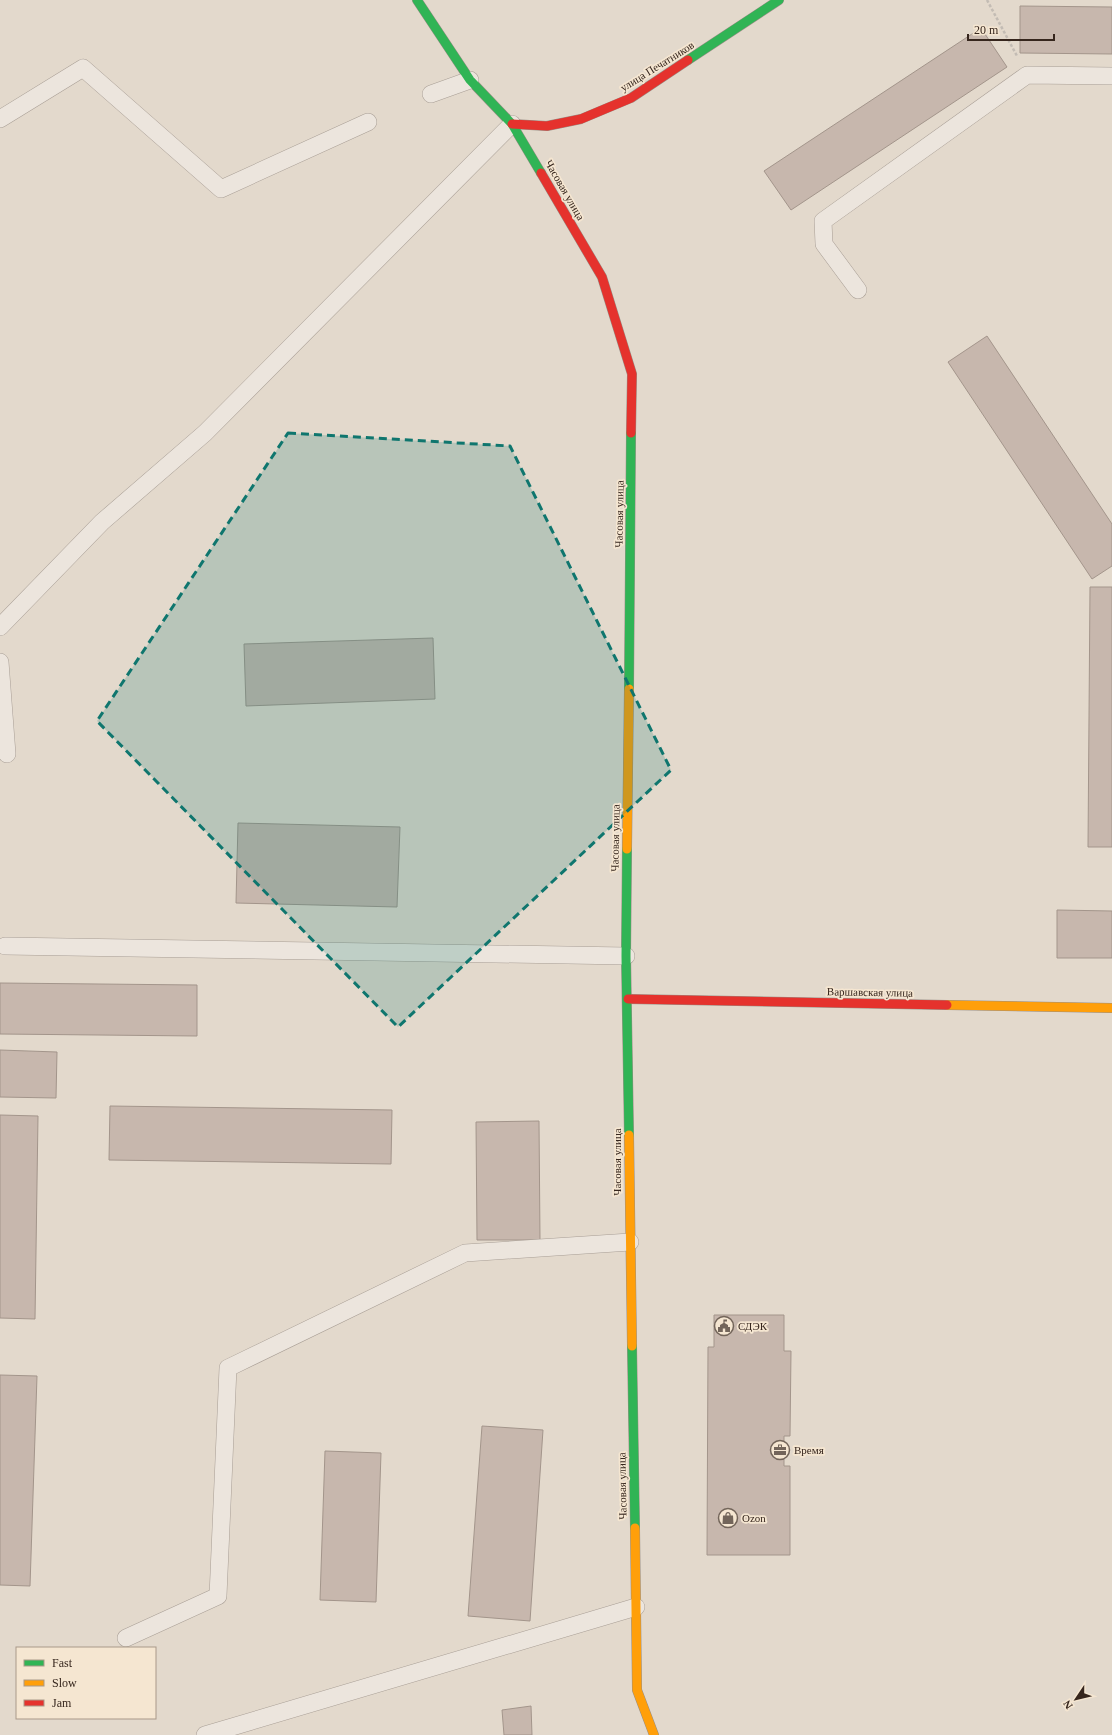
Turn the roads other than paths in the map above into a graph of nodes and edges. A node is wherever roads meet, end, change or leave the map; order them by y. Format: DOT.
graph roads {
  1 [pos="417,0"];
  2 [pos="779,0"];
  3 [pos="1112,76"];
  4 [pos="470,80"];
  5 [pos="430,94"];
  6 [pos="0,119"];
  7 [pos="368,122"];
  8 [pos="512,124"];
  9 [pos="858,290"];
  10 [pos="0,627"];
  11 [pos="0,662"];
  12 [pos="7,754"];
  13 [pos="6,946"];
  14 [pos="626,956"];
  15 [pos="628,999"];
  16 [pos="1112,1008"];
  17 [pos="630,1242"];
  18 [pos="636,1607"];
  19 [pos="126,1638"];
  20 [pos="205,1735"];
  21 [pos="654,1735"];
  1 -- 4 [label="street, Часовая улица"];
  2 -- 8 [label="street, улица Печатников"];
  3 -- 9 [label="lane"];
  4 -- 5 [label="lane"];
  4 -- 8 [label="street, Часовая улица"];
  6 -- 7 [label="lane"];
  8 -- 10 [label="lane"];
  8 -- 14 [label="street, Часовая улица"];
  11 -- 12 [label="lane"];
  13 -- 14 [label="lane"];
  14 -- 15 [label="street, Часовая улица"];
  15 -- 16 [label="street, Варшавская улица"];
  15 -- 17 [label="street, Часовая улица"];
  17 -- 18 [label="street, Часовая улица"];
  17 -- 19 [label="lane"];
  18 -- 20 [label="lane"];
  18 -- 21 [label="street, Часовая улица"];
}
